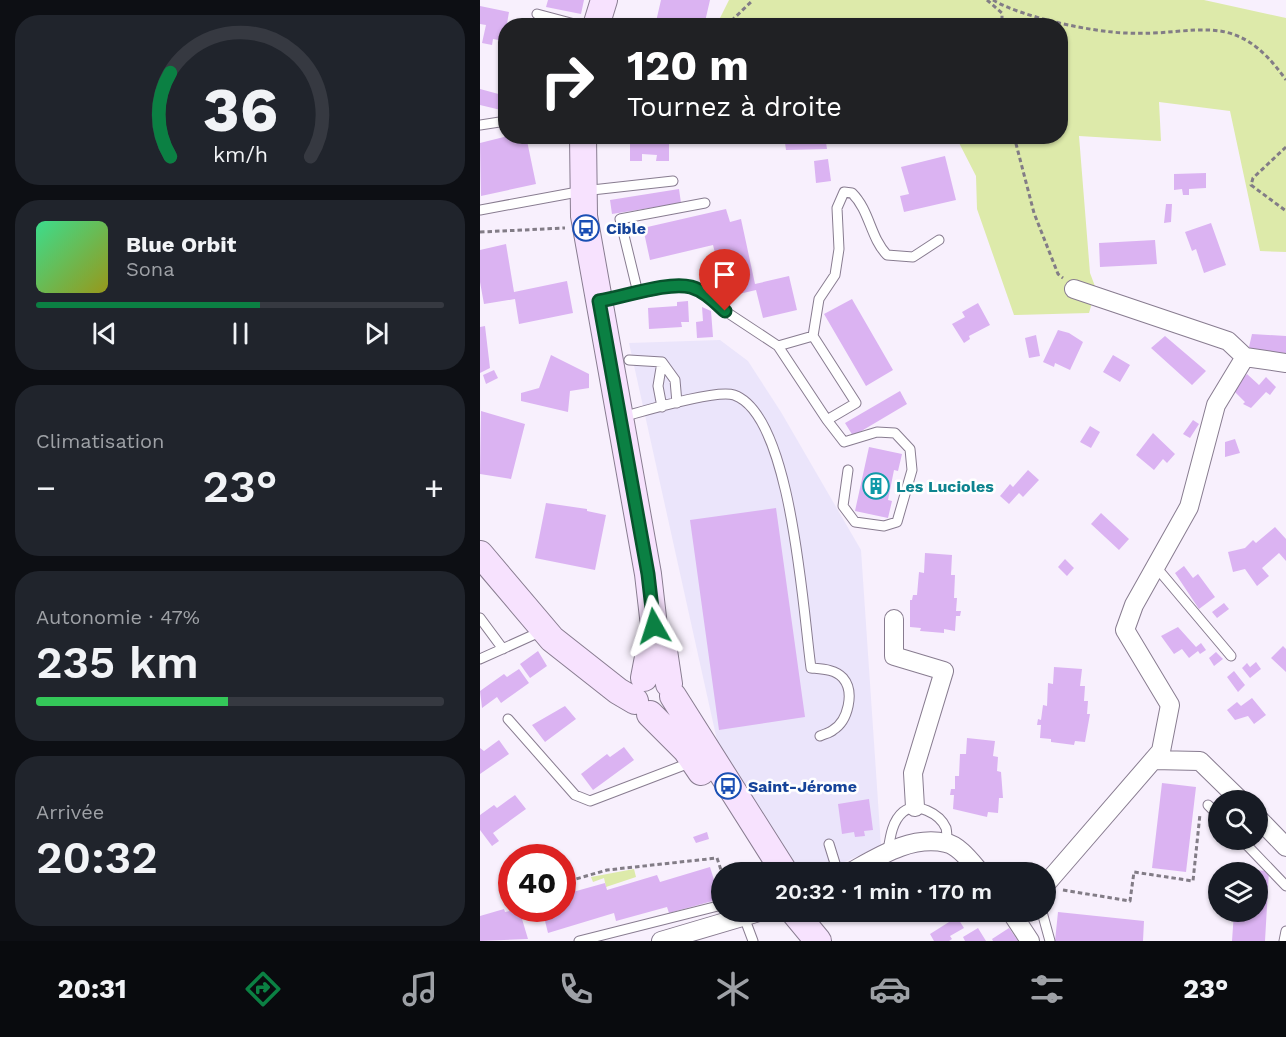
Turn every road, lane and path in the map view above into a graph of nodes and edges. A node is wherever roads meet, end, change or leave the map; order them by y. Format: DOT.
graph roads {
  1 [pos="604,0"];
  2 [pos="753,0"];
  3 [pos="987,0"];
  4 [pos="993,0"];
  5 [pos="537,14"];
  6 [pos="552,18"];
  7 [pos="598,18"];
  8 [pos="734,18"];
  9 [pos="1002,18"];
  10 [pos="1048,18"];
  11 [pos="1068,22"];
  12 [pos="1286,80"];
  13 [pos="498,122"];
  14 [pos="480,125"];
  15 [pos="583,144"];
  16 [pos="1016,144"];
  17 [pos="1286,147"];
  18 [pos="673,181"];
  19 [pos="583,191"];
  20 [pos="705,203"];
  21 [pos="480,210"];
  22 [pos="1286,211"];
  23 [pos="576,228"];
  24 [pos="480,232"];
  25 [pos="939,240"];
  26 [pos="1074,289"];
  27 [pos="638,293"];
  28 [pos="599,301"];
  29 [pos="813,336"];
  30 [pos="778,346"];
  31 [pos="1245,357"];
  32 [pos="628,360"];
  33 [pos="662,362"];
  34 [pos="1286,363"];
  35 [pos="677,403"];
  36 [pos="662,406"];
  37 [pos="620,417"];
  38 [pos="827,420"];
  39 [pos="848,470"];
  40 [pos="480,554"];
  41 [pos="1156,567"];
  42 [pos="480,618"];
  43 [pos="894,619"];
  44 [pos="654,626"];
  45 [pos="544,630"];
  46 [pos="503,649"];
  47 [pos="1231,656"];
  48 [pos="480,659"];
  49 [pos="671,690"];
  50 [pos="642,694"];
  51 [pos="508,719"];
  52 [pos="820,736"];
  53 [pos="1153,760"];
  54 [pos="694,762"];
  55 [pos="1230,790"];
  56 [pos="1208,805"];
  57 [pos="915,807"];
  58 [pos="1268,828"];
  59 [pos="947,843"];
  60 [pos="829,844"];
  61 [pos="1286,847"];
  62 [pos="1252,850"];
  63 [pos="888,851"];
  64 [pos="718,862"];
  65 [pos="759,862"];
  66 [pos="778,862"];
  67 [pos="835,862"];
  68 [pos="868,862"];
  69 [pos="971,862"];
  70 [pos="576,879"];
  71 [pos="1056,880"];
  72 [pos="1286,886"];
  73 [pos="1056,887"];
  74 [pos="711,908"];
  75 [pos="724,922"];
  76 [pos="752,922"];
  77 [pos="802,922"];
  78 [pos="822,922"];
  79 [pos="1018,922"];
  80 [pos="1045,922"];
  81 [pos="1286,931"];
  82 [pos="579,941"];
  83 [pos="661,941"];
  84 [pos="753,941"];
  85 [pos="818,941"];
  86 [pos="838,941"];
  87 [pos="1030,941"];
  88 [pos="1050,941"];
  89 [pos="1284,941"];
  1 -- 7 [label="street"];
  2 -- 8 [label="path"];
  3 -- 9 [label="path"];
  4 -- 10 [label="path"];
  5 -- 6 [label="lane"];
  11 -- 12 [label="path"];
  13 -- 14 [label="lane"];
  15 -- 19 [label="street"];
  16 -- 26 [label="path"];
  17 -- 22 [label="path"];
  18 -- 19 [label="lane"];
  19 -- 21 [label="lane"];
  19 -- 28 [label="street"];
  20 -- 27 [label="lane"];
  23 -- 24 [label="path"];
  25 -- 29 [label="lane"];
  26 -- 31 [label="street"];
  27 -- 28 [label="lane"];
  27 -- 30 [label="lane"];
  28 -- 37 [label="street"];
  29 -- 30 [label="lane"];
  29 -- 38 [label="lane"];
  30 -- 38 [label="lane"];
  31 -- 34 [label="street"];
  31 -- 41 [label="street"];
  32 -- 33 [label="lane"];
  33 -- 35 [label="lane"];
  33 -- 36 [label="lane"];
  35 -- 36 [label="lane"];
  35 -- 52 [label="lane"];
  36 -- 37 [label="lane"];
  37 -- 44 [label="street"];
  38 -- 39 [label="lane"];
  40 -- 45 [label="street"];
  41 -- 47 [label="lane"];
  41 -- 53 [label="street"];
  42 -- 46 [label="lane"];
  43 -- 57 [label="street"];
  44 -- 49 [label="street"];
  44 -- 50 [label="street"];
  45 -- 46 [label="lane"];
  45 -- 50 [label="street"];
  46 -- 48 [label="lane"];
  49 -- 50 [label="street"];
  49 -- 50 [label="street"];
  49 -- 66 [label="street"];
  50 -- 54 [label="street"];
  51 -- 54 [label="lane"];
  53 -- 55 [label="street"];
  53 -- 71 [label="street"];
  54 -- 65 [label="street"];
  56 -- 73 [label="path"];
  57 -- 59 [label="lane"];
  57 -- 63 [label="lane"];
  58 -- 61 [label="street"];
  59 -- 63 [label="street"];
  59 -- 69 [label="street"];
  60 -- 67 [label="lane"];
  62 -- 72 [label="lane"];
  63 -- 68 [label="street"];
  64 -- 70 [label="path"];
  74 -- 82 [label="lane"];
  75 -- 83 [label="street"];
  76 -- 84 [label="lane"];
  77 -- 85 [label="street"];
  78 -- 86 [label="street"];
  79 -- 87 [label="street"];
  80 -- 88 [label="lane"];
  81 -- 89 [label="lane"];
}
